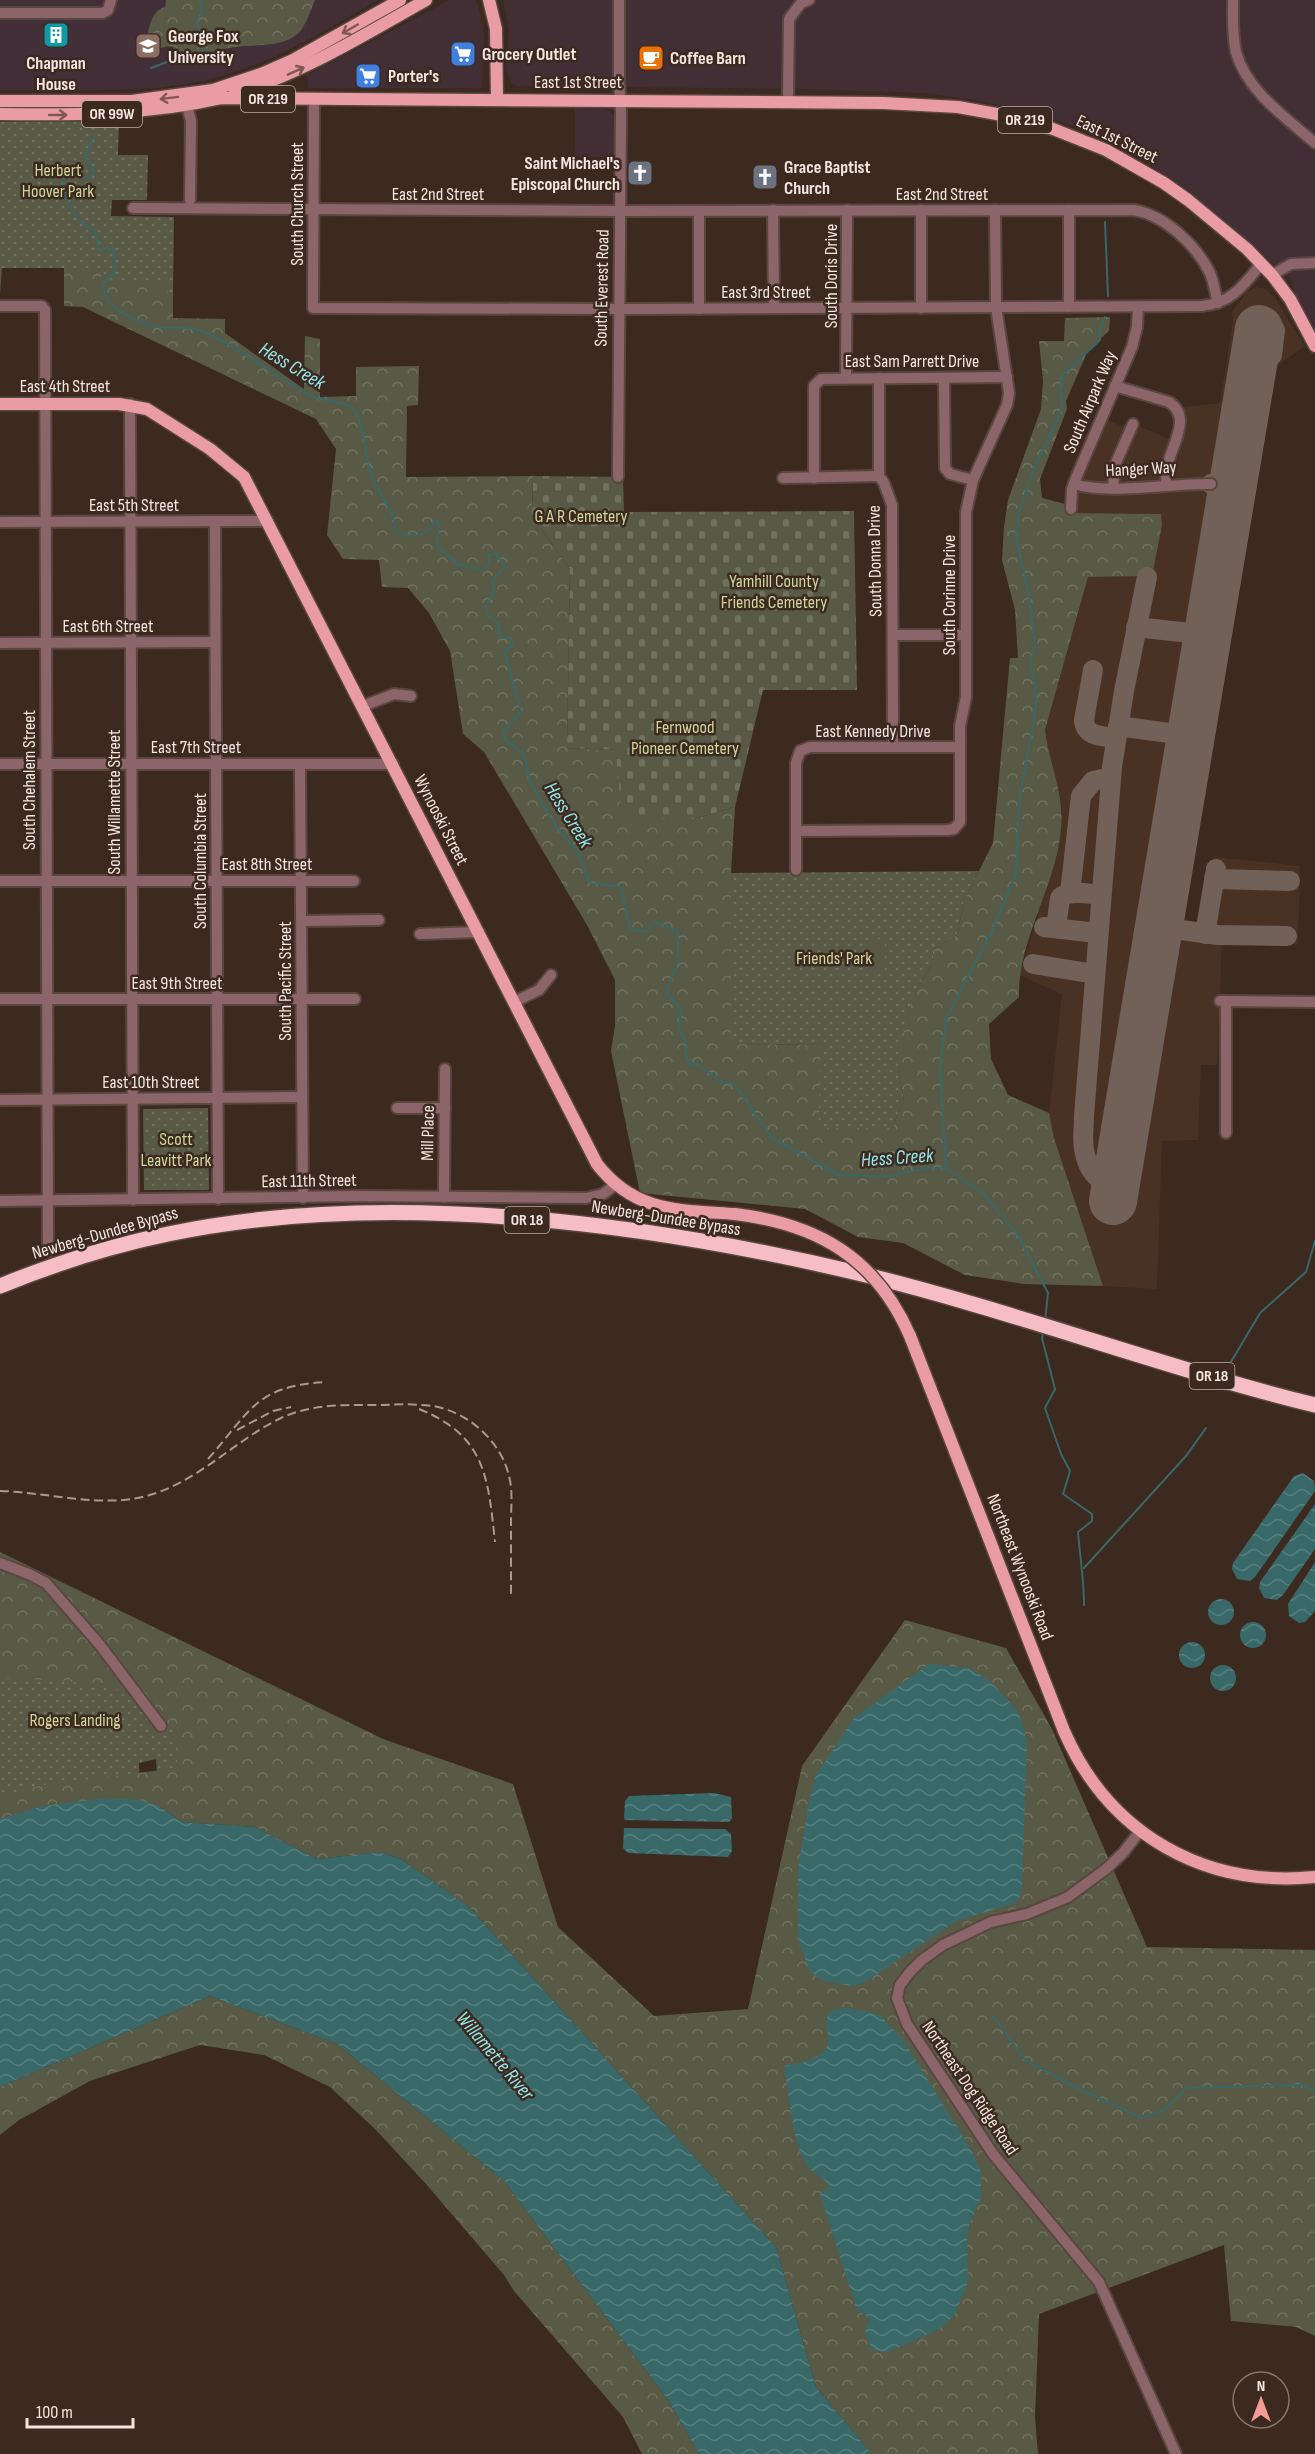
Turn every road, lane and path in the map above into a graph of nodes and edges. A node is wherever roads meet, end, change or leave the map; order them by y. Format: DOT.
graph roads {
  1 [pos="400,0"];
  2 [pos="426,0"];
  3 [pos="489,0"];
  4 [pos="619,0"];
  5 [pos="1233,0"];
  6 [pos="805,2"];
  7 [pos="109,5"];
  8 [pos="0,13"];
  9 [pos="224,92"];
  10 [pos="314,100"];
  11 [pos="498,100"];
  12 [pos="620,100"];
  13 [pos="788,100"];
  14 [pos="2,102"];
  15 [pos="187,106"];
  16 [pos="0,114"];
  17 [pos="1315,143"];
  18 [pos="190,200"];
  19 [pos="132,208"];
  20 [pos="314,210"];
  21 [pos="773,210"];
  22 [pos="847,210"];
  23 [pos="921,210"];
  24 [pos="995,210"];
  25 [pos="1069,210"];
  26 [pos="620,211"];
  27 [pos="699,211"];
  28 [pos="1230,237"];
  29 [pos="1315,263"];
  30 [pos="1257,269"];
  31 [pos="1272,275"];
  32 [pos="1218,303"];
  33 [pos="0,306"];
  34 [pos="996,307"];
  35 [pos="1069,307"];
  36 [pos="1138,307"];
  37 [pos="313,308"];
  38 [pos="774,308"];
  39 [pos="848,308"];
  40 [pos="921,308"];
  41 [pos="619,309"];
  42 [pos="699,309"];
  43 [pos="1297,314"];
  44 [pos="1315,346"];
  45 [pos="1007,377"];
  46 [pos="846,378"];
  47 [pos="879,378"];
  48 [pos="944,378"];
  49 [pos="1115,386"];
  50 [pos="0,404"];
  51 [pos="44,404"];
  52 [pos="130,404"];
  53 [pos="1133,424"];
  54 [pos="879,476"];
  55 [pos="618,477"];
  56 [pos="783,478"];
  57 [pos="814,478"];
  58 [pos="973,480"];
  59 [pos="1074,484"];
  60 [pos="1211,484"];
  61 [pos="1166,485"];
  62 [pos="1113,487"];
  63 [pos="1071,509"];
  64 [pos="268,521"];
  65 [pos="0,522"];
  66 [pos="45,522"];
  67 [pos="130,522"];
  68 [pos="215,522"];
  69 [pos="893,635"];
  70 [pos="966,635"];
  71 [pos="45,642"];
  72 [pos="130,642"];
  73 [pos="215,642"];
  74 [pos="0,643"];
  75 [pos="411,696"];
  76 [pos="363,706"];
  77 [pos="893,747"];
  78 [pos="960,747"];
  79 [pos="0,764"];
  80 [pos="46,764"];
  81 [pos="130,764"];
  82 [pos="216,764"];
  83 [pos="300,764"];
  84 [pos="393,764"];
  85 [pos="796,831"];
  86 [pos="796,870"];
  87 [pos="0,881"];
  88 [pos="45,881"];
  89 [pos="131,881"];
  90 [pos="216,881"];
  91 [pos="301,881"];
  92 [pos="354,881"];
  93 [pos="379,920"];
  94 [pos="301,921"];
  95 [pos="478,932"];
  96 [pos="420,934"];
  97 [pos="550,975"];
  98 [pos="0,999"];
  99 [pos="46,999"];
  100 [pos="131,999"];
  101 [pos="217,999"];
  102 [pos="302,999"];
  103 [pos="355,999"];
  104 [pos="514,1002"];
  105 [pos="1315,1002"];
  106 [pos="445,1069"];
  107 [pos="302,1097"];
  108 [pos="217,1098"];
  109 [pos="132,1099"];
  110 [pos="0,1100"];
  111 [pos="46,1100"];
  112 [pos="397,1108"];
  113 [pos="445,1108"];
  114 [pos="1226,1133"];
  115 [pos="615,1185"];
  116 [pos="444,1197"];
  117 [pos="303,1198"];
  118 [pos="218,1199"];
  119 [pos="47,1200"];
  120 [pos="132,1200"];
  121 [pos="0,1201"];
  122 [pos="735,1214"];
  123 [pos="48,1251"];
  124 [pos="0,1286"];
  125 [pos="1315,1406"];
  126 [pos="0,1563"];
  127 [pos="161,1726"];
  128 [pos="1140,1831"];
  129 [pos="1315,1877"];
  130 [pos="1176,2454"];
  1 -- 9 [label="main road, OR 99W, one-way"];
  9 -- 2 [label="main road, OR 99W, one-way"];
  3 -- 11 [label="main road"];
  4 -- 12 [label="street, South Everest Road"];
  5 -- 17 [label="street"];
  6 -- 13 [label="street"];
  7 -- 8 [label="street"];
  9 -- 10 [label="main road, East 1st Street / OR 219"];
  9 -- 14 [label="main road, East 1st Street / OR 99W, one-way"];
  9 -- 15 [label="main road, East 1st Street / OR 99W"];
  10 -- 11 [label="main road, East 1st Street / OR 219"];
  10 -- 20 [label="street, South Church Street"];
  11 -- 12 [label="main road, East 1st Street / OR 219"];
  12 -- 13 [label="main road, East 1st Street / OR 219"];
  12 -- 26 [label="street, South Everest Road"];
  13 -- 28 [label="main road, East 1st Street / OR 219"];
  16 -- 15 [label="main road, East 1st Street / OR 99W, one-way"];
  15 -- 18 [label="street"];
  19 -- 20 [label="street, East 2nd Street"];
  20 -- 26 [label="street, East 2nd Street"];
  20 -- 37 [label="street, South Church Street"];
  21 -- 22 [label="street, East 2nd Street"];
  21 -- 27 [label="street, East 2nd Street"];
  21 -- 38 [label="street"];
  22 -- 23 [label="street, East 2nd Street"];
  22 -- 39 [label="street, South Doris Drive"];
  23 -- 24 [label="street, East 2nd Street"];
  23 -- 40 [label="street"];
  24 -- 25 [label="street, East 2nd Street"];
  24 -- 34 [label="street, South Corinne Drive"];
  25 -- 32 [label="street, East 2nd Street"];
  25 -- 35 [label="street"];
  26 -- 27 [label="street, East 2nd Street"];
  26 -- 41 [label="street, South Everest Road"];
  27 -- 42 [label="street"];
  28 -- 30 [label="main road, East 1st Street / OR 219"];
  28 -- 31 [label="main road, East 1st Street / OR 219"];
  29 -- 31 [label="street"];
  30 -- 32 [label="street"];
  30 -- 43 [label="main road, East 1st Street / OR 219"];
  31 -- 43 [label="main road, East 1st Street / OR 219"];
  32 -- 36 [label="street, East 3rd Street"];
  33 -- 51 [label="street, South Chehalem Street"];
  34 -- 35 [label="street, East 3rd Street"];
  34 -- 40 [label="street, East 3rd Street"];
  34 -- 45 [label="street, South Corinne Drive"];
  35 -- 36 [label="street, East 3rd Street"];
  36 -- 49 [label="street, South Airpark Way"];
  37 -- 41 [label="street, East 3rd Street"];
  38 -- 39 [label="street, East 3rd Street"];
  38 -- 42 [label="street, East 3rd Street"];
  39 -- 40 [label="street, East 3rd Street"];
  39 -- 46 [label="street, South Doris Drive"];
  41 -- 42 [label="street, East 3rd Street"];
  41 -- 55 [label="street, South Everest Road"];
  43 -- 44 [label="main road, OR 219"];
  45 -- 48 [label="street, East Sam Parrett Drive"];
  45 -- 58 [label="street, South Corinne Drive"];
  46 -- 47 [label="street, East Sam Parrett Drive"];
  46 -- 57 [label="street, East Sam Parrett Drive"];
  47 -- 48 [label="street, East Sam Parrett Drive"];
  47 -- 54 [label="street, South Donna Drive"];
  48 -- 58 [label="street"];
  49 -- 59 [label="street, South Airpark Way"];
  49 -- 61 [label="street"];
  50 -- 51 [label="main road, East 4th Street"];
  51 -- 52 [label="main road, East 4th Street"];
  51 -- 66 [label="street, South Chehalem Street"];
  52 -- 64 [label="main road, Wynooski Street"];
  52 -- 67 [label="street, South Willamette Street"];
  53 -- 62 [label="street"];
  54 -- 57 [label="street"];
  54 -- 69 [label="street, South Donna Drive"];
  56 -- 57 [label="street"];
  58 -- 70 [label="street, South Corinne Drive"];
  59 -- 62 [label="street, Hanger Way"];
  59 -- 63 [label="street, South Airpark Way"];
  60 -- 61 [label="street, Hanger Way"];
  61 -- 62 [label="street, Hanger Way"];
  64 -- 68 [label="street, East 5th Street"];
  64 -- 76 [label="main road, Wynooski Street"];
  65 -- 66 [label="street, East 5th Street"];
  66 -- 67 [label="street, East 5th Street"];
  66 -- 71 [label="street, South Chehalem Street"];
  67 -- 68 [label="street, East 5th Street"];
  67 -- 72 [label="street, South Willamette Street"];
  68 -- 73 [label="street, South Columbia Street"];
  69 -- 70 [label="street"];
  69 -- 77 [label="street, South Donna Drive"];
  70 -- 78 [label="street, South Corinne Drive"];
  71 -- 72 [label="street, East 6th Street"];
  71 -- 74 [label="street, East 6th Street"];
  71 -- 80 [label="street, South Chehalem Street"];
  72 -- 73 [label="street, East 6th Street"];
  72 -- 81 [label="street, South Willamette Street"];
  73 -- 82 [label="street, South Columbia Street"];
  75 -- 76 [label="street"];
  76 -- 84 [label="main road, Wynooski Street"];
  77 -- 78 [label="street, East Kennedy Drive"];
  77 -- 85 [label="street, East Kennedy Drive"];
  78 -- 85 [label="street, South Corinne Drive"];
  79 -- 80 [label="street, East 7th Street"];
  80 -- 81 [label="street, East 7th Street"];
  80 -- 88 [label="street, South Chehalem Street"];
  81 -- 82 [label="street, East 7th Street"];
  81 -- 89 [label="street, South Willamette Street"];
  82 -- 83 [label="street, East 7th Street"];
  82 -- 90 [label="street, South Columbia Street"];
  83 -- 84 [label="street, East 7th Street"];
  83 -- 91 [label="street, South Pacific Street"];
  84 -- 95 [label="main road, Wynooski Street"];
  85 -- 86 [label="street, East Kennedy Drive"];
  87 -- 88 [label="street, East 8th Street"];
  88 -- 89 [label="street, East 8th Street"];
  88 -- 99 [label="street, South Chehalem Street"];
  89 -- 90 [label="street, East 8th Street"];
  89 -- 100 [label="street, South Willamette Street"];
  90 -- 91 [label="street, East 8th Street"];
  90 -- 101 [label="street, South Columbia Street"];
  91 -- 92 [label="street, East 8th Street"];
  91 -- 94 [label="street, South Pacific Street"];
  93 -- 94 [label="street"];
  94 -- 102 [label="street, South Pacific Street"];
  95 -- 96 [label="street"];
  95 -- 104 [label="main road, Wynooski Street"];
  97 -- 104 [label="street"];
  98 -- 99 [label="street, East 9th Street"];
  99 -- 100 [label="street, East 9th Street"];
  99 -- 111 [label="street, South Chehalem Street"];
  100 -- 101 [label="street, East 9th Street"];
  100 -- 109 [label="street, South Willamette Street"];
  101 -- 102 [label="street, East 9th Street"];
  101 -- 108 [label="street, South Columbia Street"];
  102 -- 103 [label="street, East 9th Street"];
  102 -- 107 [label="street, South Pacific Street"];
  104 -- 115 [label="main road, Wynooski Street"];
  105 -- 114 [label="street"];
  106 -- 113 [label="street, Mill Place"];
  107 -- 108 [label="street, East 10th Street"];
  107 -- 117 [label="street, South Pacific Street"];
  108 -- 109 [label="street, East 10th Street"];
  108 -- 118 [label="street, South Columbia Street"];
  109 -- 111 [label="street, East 10th Street"];
  109 -- 120 [label="street, South Willamette Street"];
  110 -- 111 [label="street, East 10th Street"];
  111 -- 119 [label="street, South Chehalem Street"];
  112 -- 113 [label="street"];
  113 -- 116 [label="street, Mill Place"];
  115 -- 116 [label="street, East 11th Street"];
  115 -- 122 [label="main road, Wynooski Street"];
  116 -- 117 [label="street, East 11th Street"];
  117 -- 118 [label="street, East 11th Street"];
  118 -- 120 [label="street, East 11th Street"];
  119 -- 120 [label="street, East 11th Street"];
  119 -- 121 [label="street, East 11th Street"];
  119 -- 123 [label="street, South Chehalem Street"];
  122 -- 128 [label="main road, Northeast Wynooski Road, bridge"];
  124 -- 125 [label="highway, Newberg-Dundee Bypass / OR 18"];
  126 -- 127 [label="street"];
  128 -- 129 [label="main road, Northeast Wynooski Road"];
  128 -- 130 [label="street, Northeast Dog Ridge Road"];
}
